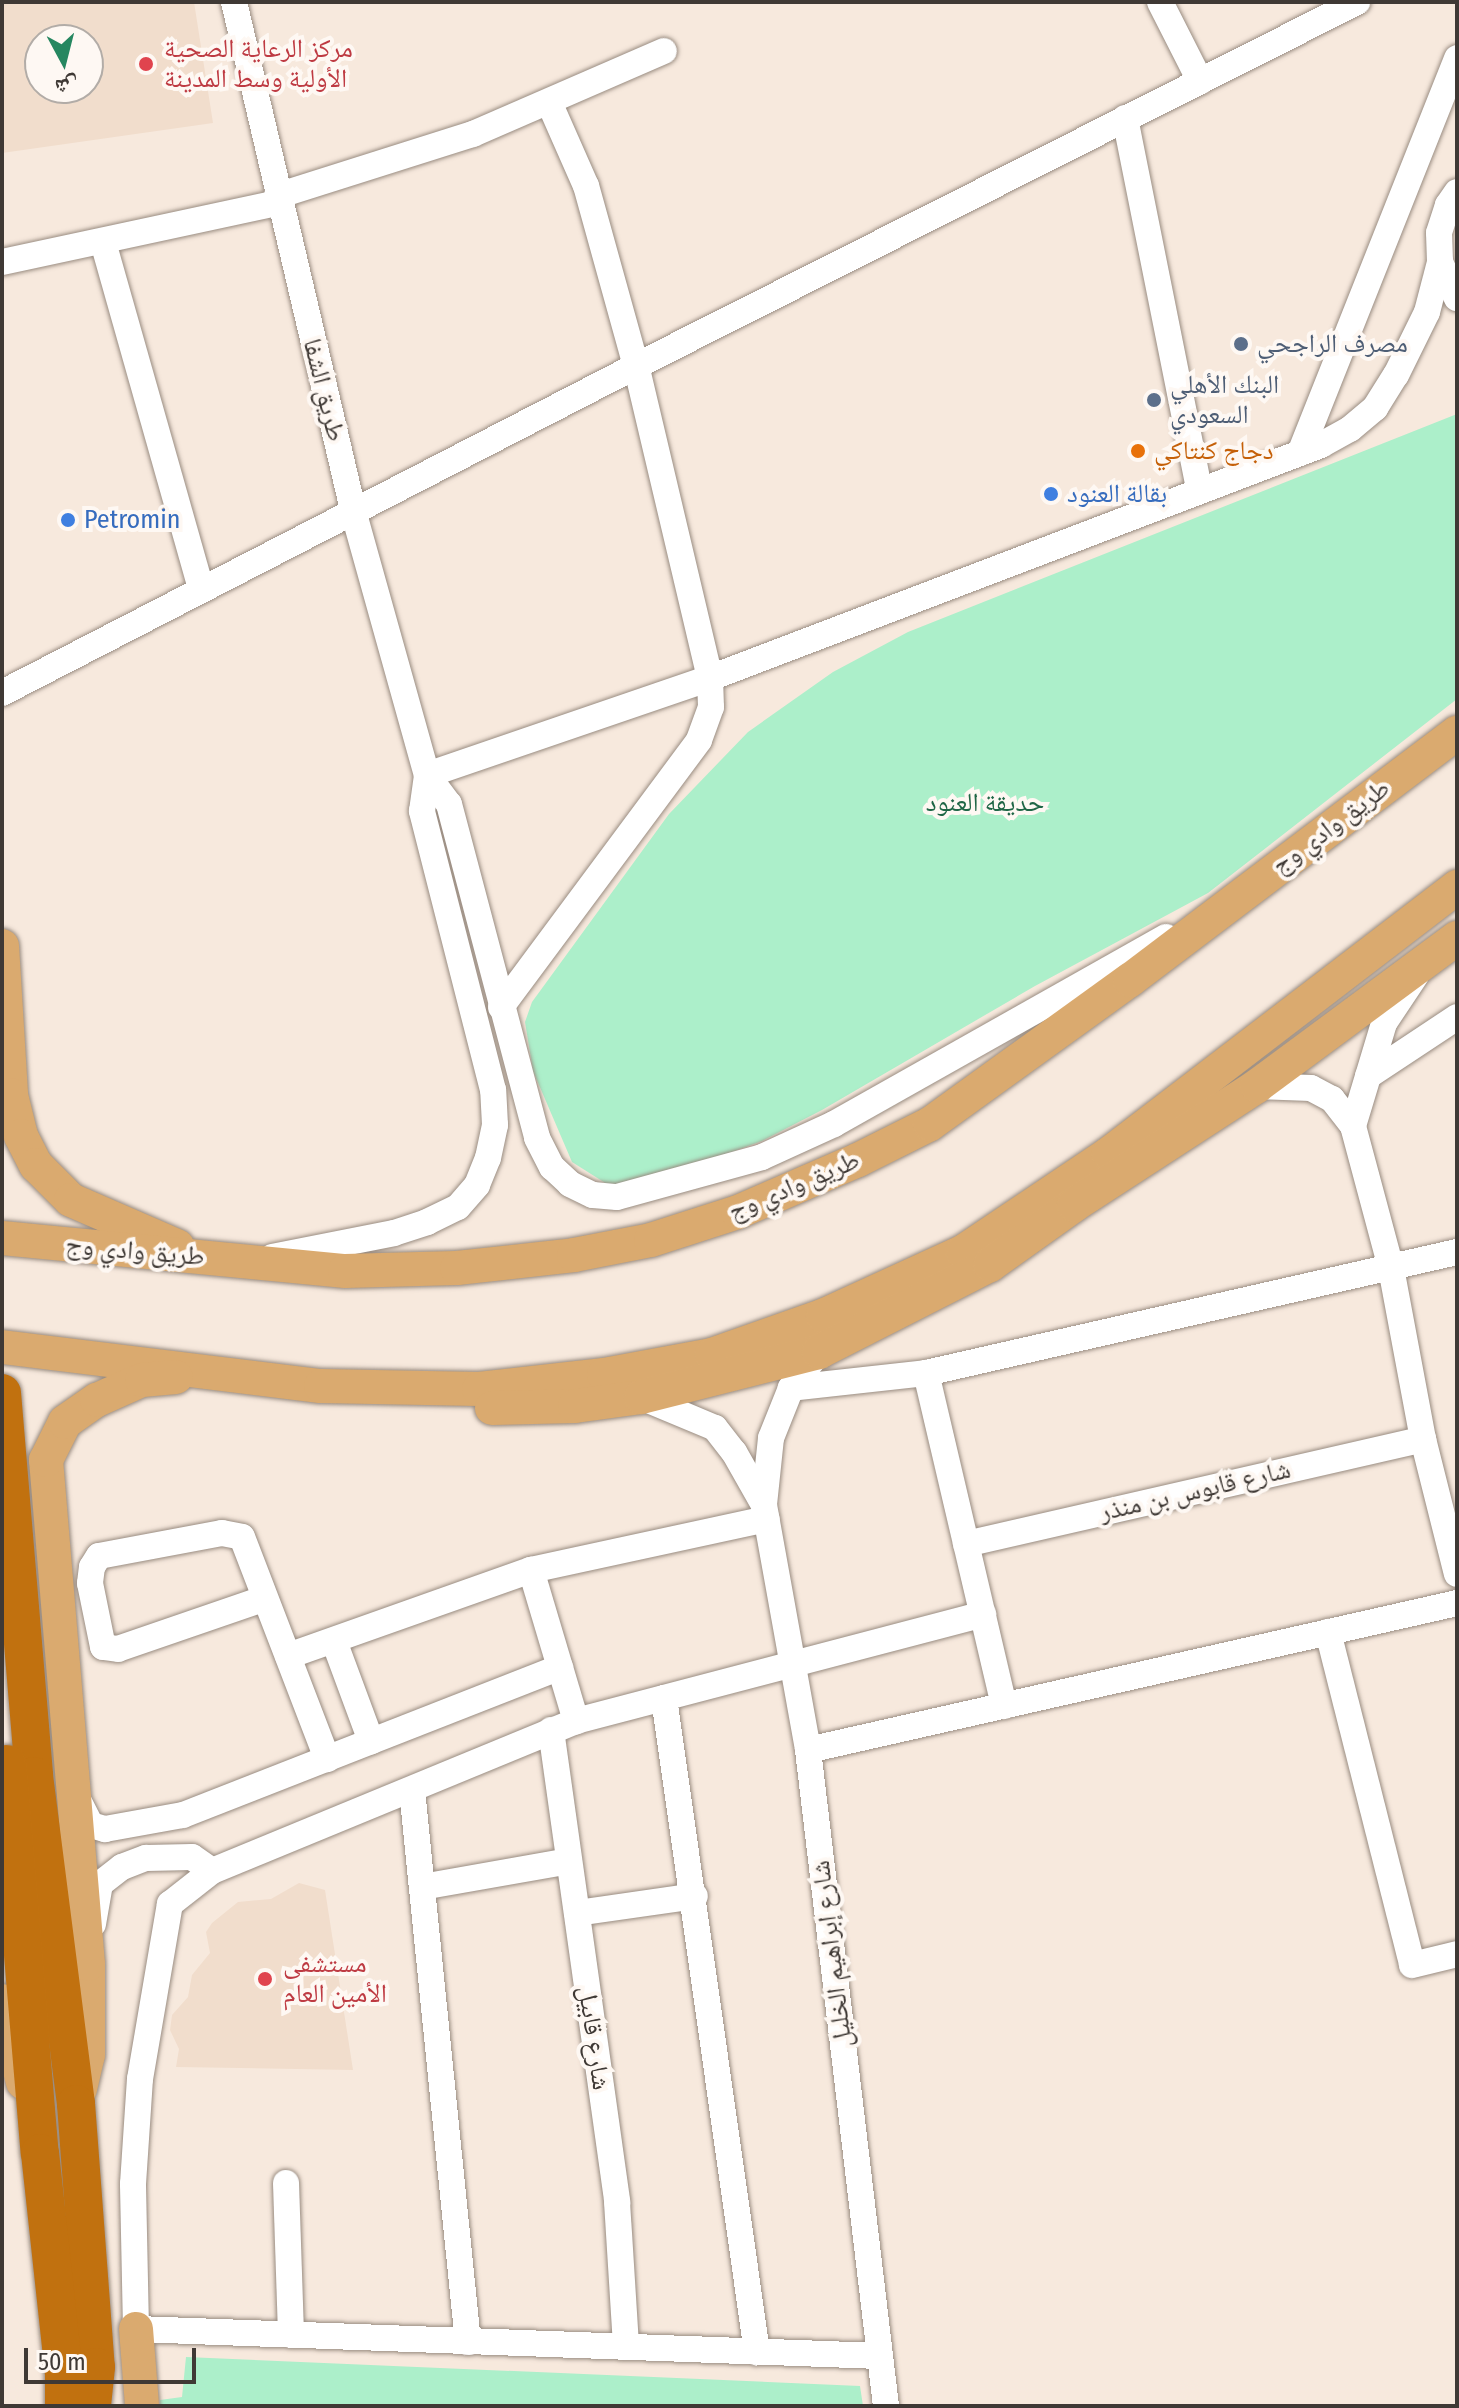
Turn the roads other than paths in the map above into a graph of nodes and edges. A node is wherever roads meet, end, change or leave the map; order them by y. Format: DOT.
graph roads {
  1 [pos="234,2"];
  2 [pos="1160,2"];
  3 [pos="1357,2"];
  4 [pos="664,51"];
  5 [pos="1457,58"];
  6 [pos="1200,81"];
  7 [pos="549,102"];
  8 [pos="1125,118"];
  9 [pos="1456,191"];
  10 [pos="278,199"];
  11 [pos="103,242"];
  12 [pos="2,262"];
  13 [pos="1440,262"];
  14 [pos="1457,298"];
  15 [pos="636,366"];
  16 [pos="1300,453"];
  17 [pos="1199,490"];
  18 [pos="354,514"];
  19 [pos="201,589"];
  20 [pos="710,678"];
  21 [pos="2,693"];
  22 [pos="1457,733"];
  23 [pos="427,775"];
  24 [pos="1457,887"];
  25 [pos="1240,895"];
  26 [pos="1457,938"];
  27 [pos="2,946"];
  28 [pos="1422,966"];
  29 [pos="501,1007"];
  30 [pos="1457,1017"];
  31 [pos="1368,1076"];
  32 [pos="1257,1086"];
  33 [pos="1353,1126"];
  34 [pos="2,1238"];
  35 [pos="1457,1252"];
  36 [pos="207,1259"];
  37 [pos="254,1261"];
  38 [pos="1391,1268"];
  39 [pos="2,1347"];
  40 [pos="819,1352"];
  41 [pos="225,1372"];
  42 [pos="926,1373"];
  43 [pos="321,1386"];
  44 [pos="791,1388"];
  45 [pos="2,1393"];
  46 [pos="641,1397"];
  47 [pos="1423,1439"];
  48 [pos="766,1512"];
  49 [pos="966,1544"];
  50 [pos="531,1570"];
  51 [pos="1457,1574"];
  52 [pos="263,1599"];
  53 [pos="1457,1603"];
  54 [pos="983,1614"];
  55 [pos="1328,1632"];
  56 [pos="334,1641"];
  57 [pos="288,1656"];
  58 [pos="793,1664"];
  59 [pos="560,1667"];
  60 [pos="664,1698"];
  61 [pos="1004,1706"];
  62 [pos="2,1710"];
  63 [pos="576,1721"];
  64 [pos="551,1730"];
  65 [pos="371,1741"];
  66 [pos="808,1750"];
  67 [pos="327,1759"];
  68 [pos="412,1790"];
  69 [pos="76,1796"];
  70 [pos="183,1815"];
  71 [pos="569,1861"];
  72 [pos="202,1864"];
  73 [pos="422,1887"];
  74 [pos="695,1896"];
  75 [pos="577,1913"];
  76 [pos="1457,1954"];
  77 [pos="88,1964"];
  78 [pos="2,2001"];
  79 [pos="76,2104"];
  80 [pos="40,2153"];
  81 [pos="286,2183"];
  82 [pos="136,2329"];
  83 [pos="291,2335"];
  84 [pos="468,2342"];
  85 [pos="626,2347"];
  86 [pos="757,2352"];
  87 [pos="880,2356"];
  88 [pos="70,2388"];
  89 [pos="92,2406"];
  90 [pos="103,2406"];
  91 [pos="142,2406"];
  92 [pos="886,2406"];
  1 -- 10 [label="street, طريق الشفا"];
  2 -- 6 [label="street"];
  3 -- 6 [label="street"];
  4 -- 7 [label="street"];
  5 -- 16 [label="street"];
  6 -- 8 [label="street"];
  7 -- 10 [label="street"];
  7 -- 15 [label="street"];
  8 -- 15 [label="street"];
  8 -- 17 [label="street"];
  9 -- 13 [label="street"];
  10 -- 11 [label="street"];
  10 -- 18 [label="street, طريق الشفا"];
  11 -- 12 [label="street"];
  11 -- 19 [label="street"];
  13 -- 14 [label="street"];
  13 -- 16 [label="street"];
  15 -- 18 [label="street"];
  15 -- 20 [label="street"];
  16 -- 17 [label="street"];
  17 -- 20 [label="street"];
  18 -- 19 [label="street"];
  18 -- 23 [label="street, طريق الشفا"];
  19 -- 21 [label="street"];
  20 -- 23 [label="street"];
  20 -- 29 [label="street"];
  22 -- 25 [label="main road, طريق وادي وج"];
  23 -- 29 [label="street"];
  23 -- 37 [label="street"];
  24 -- 43 [label="main road"];
  25 -- 29 [label="street"];
  25 -- 37 [label="main road, طريق وادي وج"];
  26 -- 28 [label="main road"];
  27 -- 36 [label="main road"];
  28 -- 31 [label="street"];
  28 -- 32 [label="main road"];
  30 -- 31 [label="street"];
  31 -- 33 [label="street"];
  32 -- 33 [label="street"];
  32 -- 40 [label="main road"];
  33 -- 38 [label="street"];
  34 -- 36 [label="main road, طريق وادي وج"];
  35 -- 38 [label="street"];
  36 -- 37 [label="main road, طريق وادي وج"];
  38 -- 42 [label="street"];
  38 -- 47 [label="street"];
  39 -- 41 [label="main road"];
  40 -- 44 [label="street"];
  40 -- 46 [label="main road"];
  41 -- 43 [label="main road"];
  41 -- 69 [label="main road"];
  42 -- 44 [label="street"];
  42 -- 49 [label="street"];
  43 -- 46 [label="main road"];
  44 -- 48 [label="street"];
  45 -- 79 [label="highway"];
  46 -- 48 [label="street"];
  47 -- 49 [label="street, شارع قابوس بن منذر"];
  47 -- 51 [label="street"];
  48 -- 50 [label="street"];
  48 -- 58 [label="street, شارع إبراهيم الخليل"];
  49 -- 54 [label="street"];
  50 -- 56 [label="street"];
  50 -- 59 [label="street"];
  52 -- 52 [label="street"];
  52 -- 57 [label="street"];
  53 -- 55 [label="street"];
  54 -- 58 [label="street"];
  54 -- 61 [label="street"];
  55 -- 61 [label="street"];
  55 -- 76 [label="street"];
  56 -- 57 [label="street"];
  56 -- 65 [label="street"];
  57 -- 67 [label="street"];
  58 -- 60 [label="street"];
  58 -- 66 [label="street, شارع إبراهيم الخليل"];
  59 -- 63 [label="street"];
  59 -- 65 [label="street"];
  60 -- 63 [label="street"];
  60 -- 74 [label="street"];
  61 -- 66 [label="street"];
  62 -- 80 [label="highway"];
  63 -- 64 [label="street"];
  64 -- 68 [label="street"];
  64 -- 71 [label="street, شارع قابيل"];
  65 -- 67 [label="street"];
  66 -- 87 [label="street, شارع إبراهيم الخليل"];
  67 -- 70 [label="street"];
  68 -- 72 [label="street"];
  68 -- 73 [label="street"];
  69 -- 70 [label="street"];
  69 -- 77 [label="main road"];
  70 -- 72 [label="street"];
  71 -- 73 [label="street"];
  71 -- 75 [label="street, شارع قابيل"];
  72 -- 77 [label="street"];
  72 -- 82 [label="street"];
  73 -- 84 [label="street"];
  74 -- 75 [label="street"];
  74 -- 86 [label="street"];
  75 -- 85 [label="street, شارع قابيل"];
  77 -- 79 [label="main road"];
  78 -- 80 [label="main road"];
  79 -- 88 [label="highway"];
  80 -- 88 [label="highway"];
  81 -- 83 [label="street"];
  82 -- 83 [label="street"];
  82 -- 91 [label="main road"];
  83 -- 84 [label="street"];
  84 -- 85 [label="street"];
  85 -- 86 [label="street"];
  86 -- 87 [label="street"];
  87 -- 92 [label="street, شارع إبراهيم الخليل"];
  88 -- 89 [label="highway"];
  88 -- 90 [label="highway"];
}
